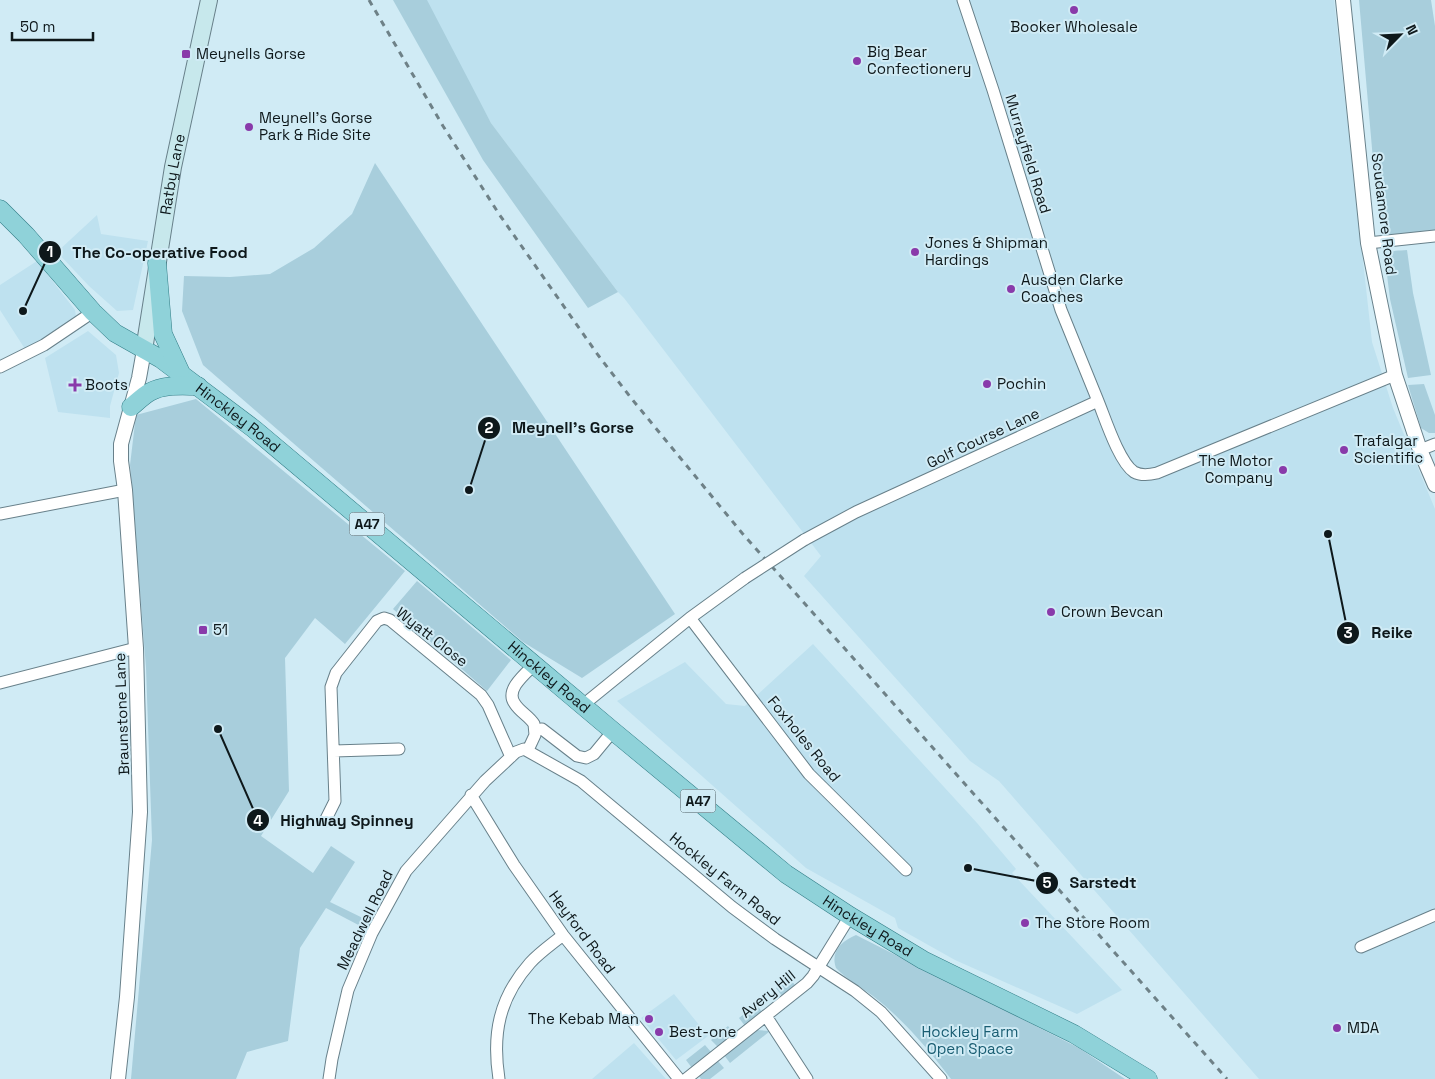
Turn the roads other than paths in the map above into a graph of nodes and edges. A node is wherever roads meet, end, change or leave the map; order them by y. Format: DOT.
graph roads {
  1 [pos="210,0"];
  2 [pos="963,0"];
  3 [pos="1343,0"];
  4 [pos="0,209"];
  5 [pos="1435,236"];
  6 [pos="1368,243"];
  7 [pos="157,263"];
  8 [pos="93,312"];
  9 [pos="144,350"];
  10 [pos="0,367"];
  11 [pos="181,374"];
  12 [pos="1395,375"];
  13 [pos="198,386"];
  14 [pos="1098,401"];
  15 [pos="131,407"];
  16 [pos="1435,444"];
  17 [pos="1420,450"];
  18 [pos="1435,485"];
  19 [pos="125,490"];
  20 [pos="0,514"];
  21 [pos="690,618"];
  22 [pos="136,648"];
  23 [pos="535,664"];
  24 [pos="0,683"];
  25 [pos="583,705"];
  26 [pos="535,730"];
  27 [pos="613,731"];
  28 [pos="399,750"];
  29 [pos="528,750"];
  30 [pos="334,751"];
  31 [pos="512,757"];
  32 [pos="471,796"];
  33 [pos="325,821"];
  34 [pos="906,870"];
  35 [pos="1435,915"];
  36 [pos="850,916"];
  37 [pos="562,935"];
  38 [pos="1361,947"];
  39 [pos="819,966"];
  40 [pos="766,1016"];
  41 [pos="118,1079"];
  42 [pos="329,1079"];
  43 [pos="498,1079"];
  44 [pos="680,1079"];
  45 [pos="686,1079"];
  46 [pos="807,1079"];
  47 [pos="941,1079"];
  48 [pos="1148,1079"];
  1 -- 7 [label="main road, Ratby Lane"];
  2 -- 14 [label="street, Murrayfield Road"];
  3 -- 6 [label="street, Scudamore Road"];
  4 -- 8 [label="main road, Hinckley Road / A47"];
  5 -- 6 [label="street"];
  6 -- 12 [label="street, Scudamore Road"];
  7 -- 9 [label="main road, Ratby Lane"];
  7 -- 11 [label="main road"];
  8 -- 9 [label="main road, Hinckley Road / A47"];
  8 -- 10 [label="street"];
  9 -- 11 [label="main road, Hinckley Road / A47"];
  9 -- 15 [label="street, Braunstone Lane"];
  11 -- 13 [label="main road, Hinckley Road / A47"];
  12 -- 14 [label="street"];
  12 -- 17 [label="street, Scudamore Road"];
  13 -- 15 [label="main road"];
  13 -- 23 [label="main road, Hinckley Road / A47"];
  14 -- 21 [label="street, Golf Course Lane, bridge"];
  15 -- 19 [label="street, Braunstone Lane"];
  16 -- 17 [label="street"];
  17 -- 18 [label="street, Scudamore Road"];
  19 -- 20 [label="street"];
  19 -- 22 [label="street, Braunstone Lane"];
  21 -- 25 [label="street, Golf Course Lane"];
  21 -- 34 [label="street, Foxholes Road"];
  22 -- 24 [label="street"];
  22 -- 41 [label="street, Braunstone Lane"];
  23 -- 25 [label="main road, Hinckley Road / A47"];
  23 -- 26 [label="street"];
  25 -- 27 [label="main road, Hinckley Road / A47"];
  26 -- 27 [label="street"];
  26 -- 29 [label="street"];
  27 -- 36 [label="main road, Hinckley Road / A47"];
  28 -- 30 [label="street"];
  29 -- 31 [label="street, Meadwell Road"];
  29 -- 39 [label="street, Hockley Farm Road"];
  30 -- 31 [label="street, Wyatt Close"];
  30 -- 33 [label="street, Wyatt Close"];
  31 -- 32 [label="street, Meadwell Road"];
  32 -- 37 [label="street, Heyford Road"];
  32 -- 42 [label="street, Meadwell Road"];
  35 -- 38 [label="street"];
  36 -- 39 [label="street, Avery Hill"];
  36 -- 48 [label="main road, Hinckley Road / A47"];
  37 -- 43 [label="street"];
  37 -- 44 [label="street, Heyford Road"];
  39 -- 40 [label="street, Avery Hill"];
  39 -- 47 [label="street, Hockley Farm Road"];
  40 -- 45 [label="street, Avery Hill"];
  40 -- 46 [label="street"];
}
